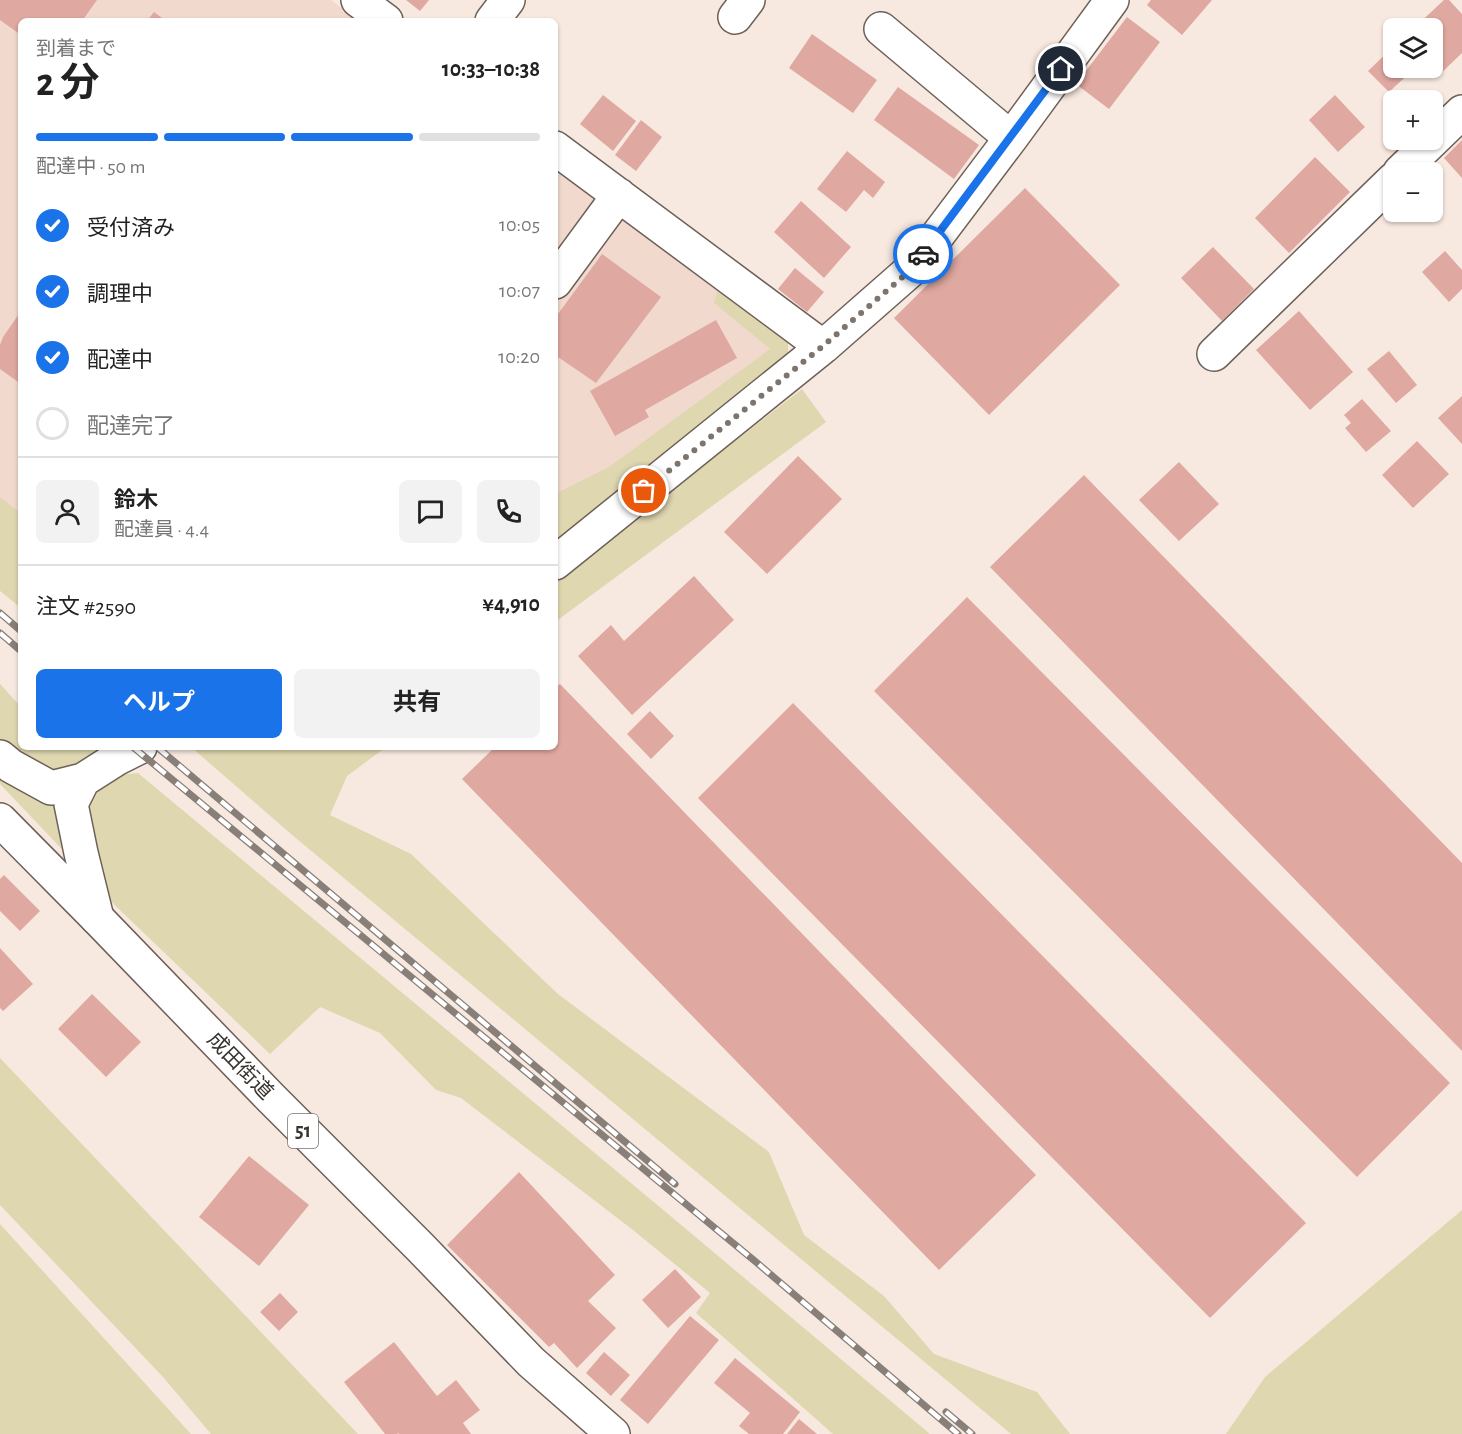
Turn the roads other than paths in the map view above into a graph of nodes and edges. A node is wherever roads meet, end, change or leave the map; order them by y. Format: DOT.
graph roads {
  1 [pos="358,0"];
  2 [pos="508,0"];
  3 [pos="1112,0"];
  4 [pos="382,18"];
  5 [pos="494,18"];
  6 [pos="881,28"];
  7 [pos="1462,112"];
  8 [pos="1011,138"];
  9 [pos="558,149"];
  10 [pos="1410,162"];
  11 [pos="1383,190"];
  12 [pos="619,195"];
  13 [pos="558,278"];
  14 [pos="823,346"];
  15 [pos="1214,354"];
  16 [pos="558,561"];
  17 [pos="135,750"];
  18 [pos="0,757"];
  19 [pos="83,780"];
  20 [pos="0,820"];
  21 [pos="98,918"];
  22 [pos="613,1434"];
  1 -- 4 [label="main road"];
  2 -- 5 [label="main road"];
  3 -- 8 [label="main road"];
  6 -- 8 [label="main road"];
  7 -- 10 [label="main road"];
  8 -- 14 [label="main road"];
  9 -- 12 [label="main road"];
  11 -- 15 [label="main road"];
  12 -- 13 [label="main road"];
  12 -- 14 [label="main road"];
  14 -- 16 [label="main road"];
  17 -- 19 [label="main road"];
  18 -- 19 [label="main road"];
  19 -- 21 [label="main road"];
  20 -- 21 [label="main road, 成田街道 / 51"];
  21 -- 22 [label="main road, 成田街道 / 51"];
}
